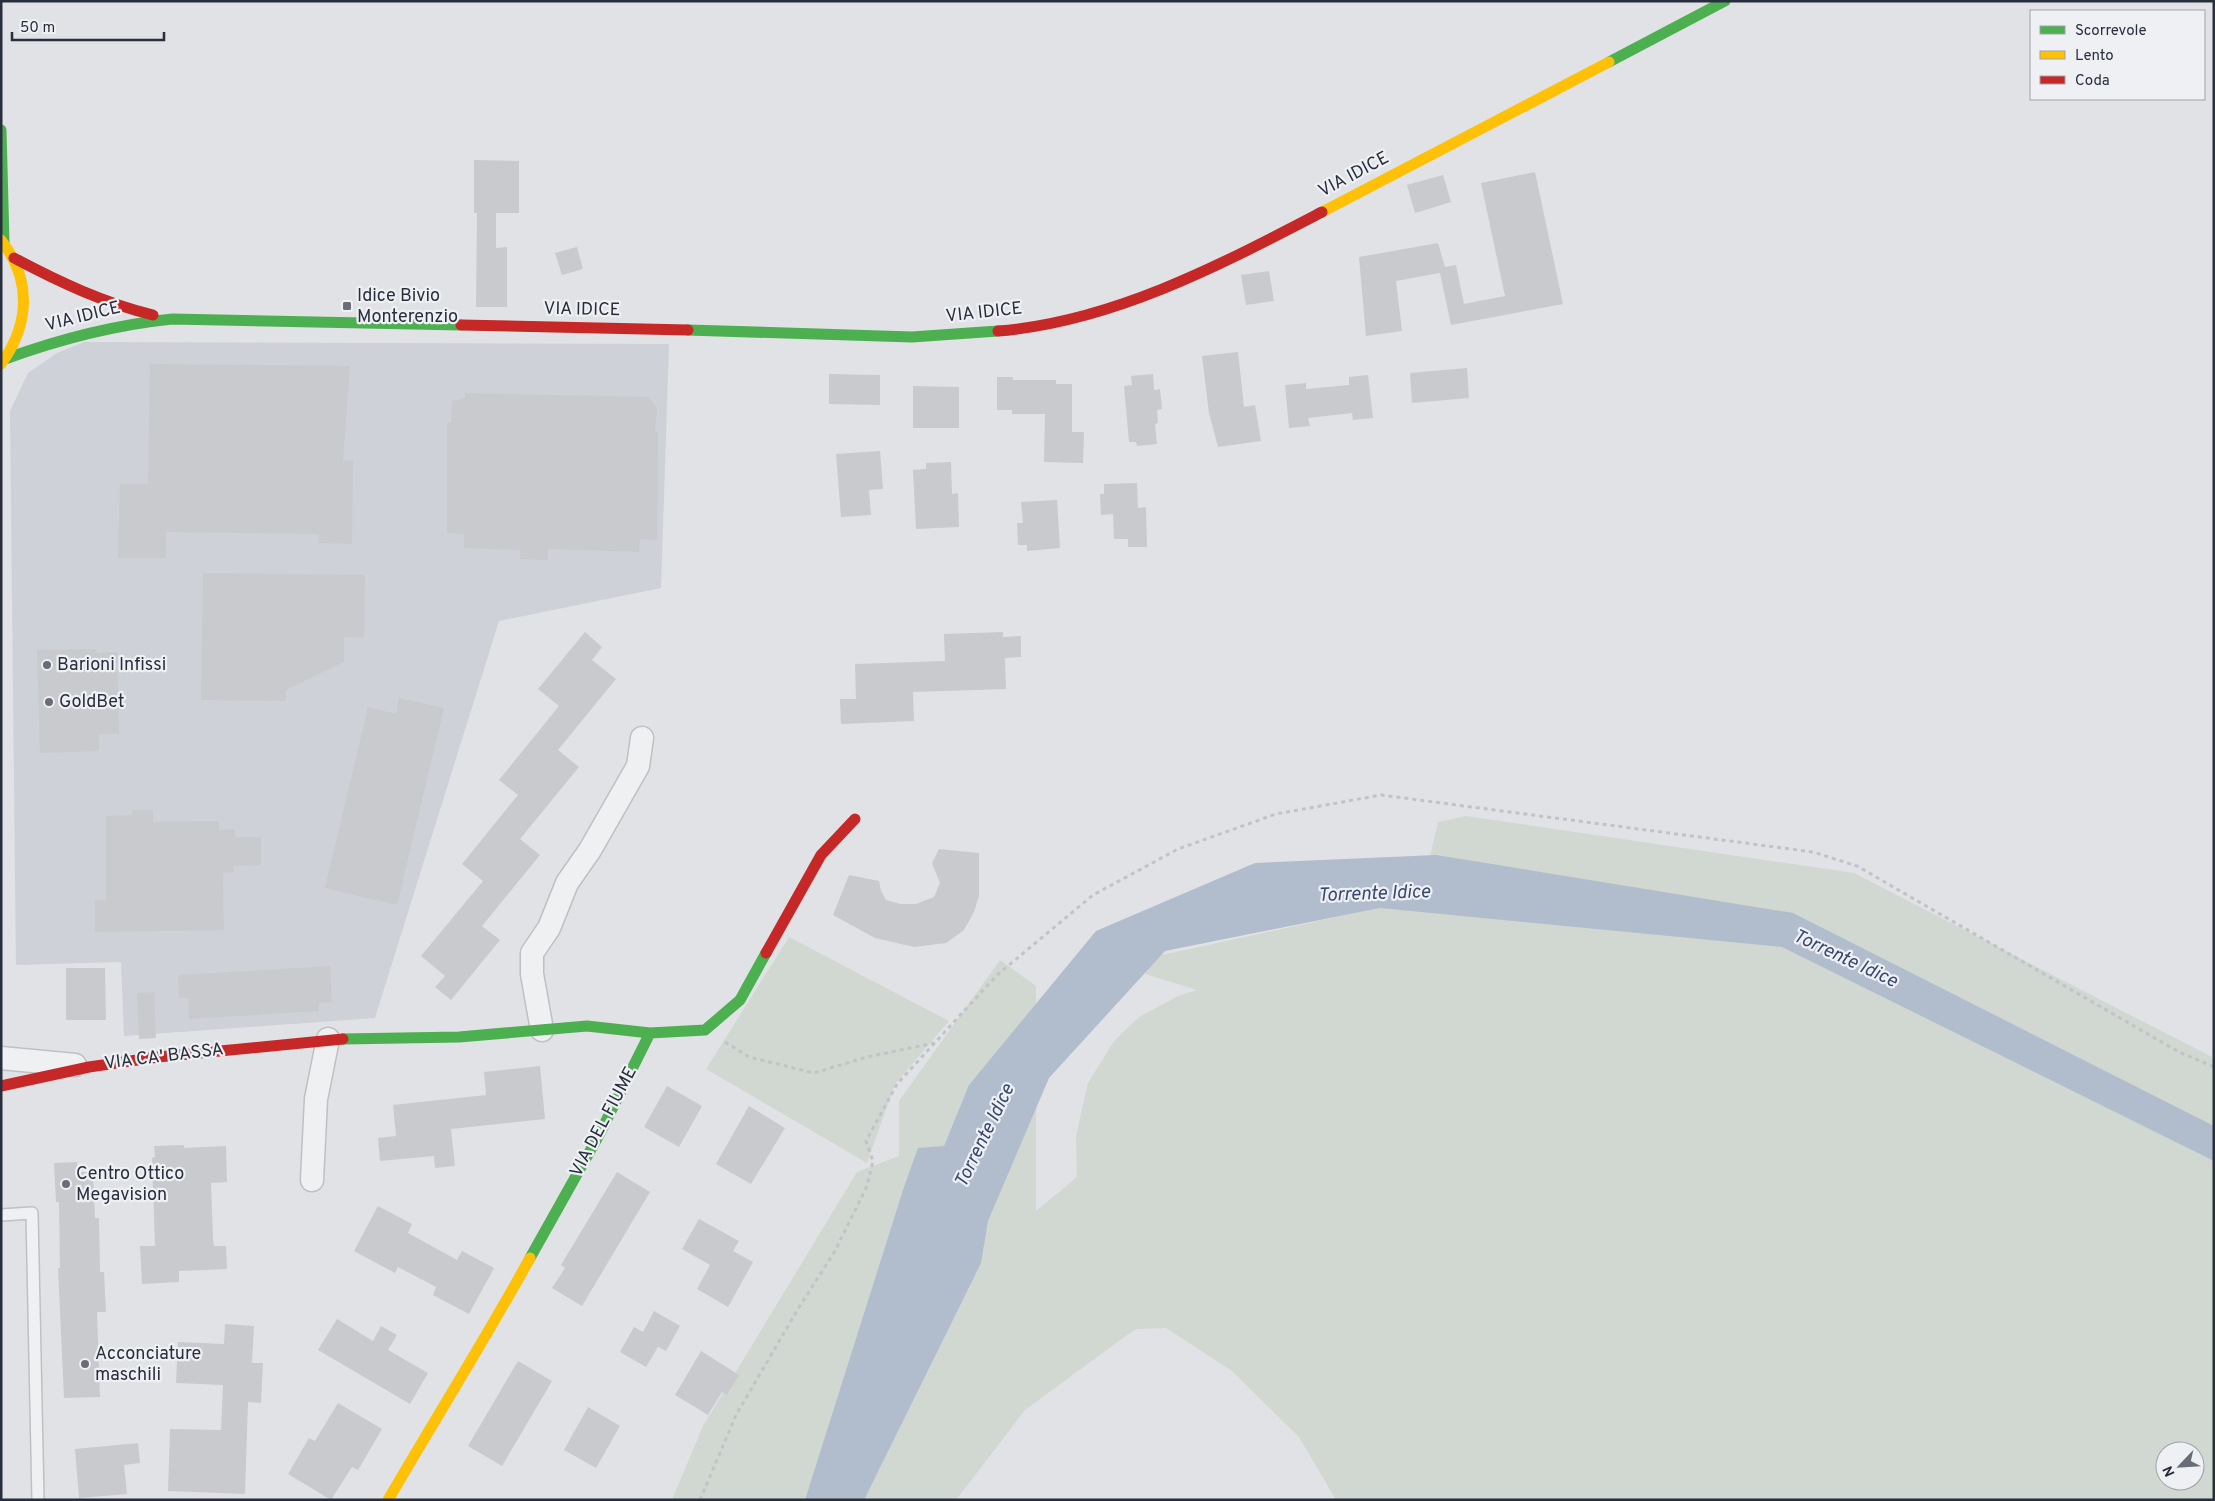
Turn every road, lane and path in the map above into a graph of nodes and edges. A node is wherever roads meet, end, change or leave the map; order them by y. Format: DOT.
graph roads {
  1 [pos="1725,1"];
  2 [pos="1,130"];
  3 [pos="2,242"];
  4 [pos="14,258"];
  5 [pos="172,319"];
  6 [pos="3,361"];
  7 [pos="642,738"];
  8 [pos="855,819"];
  9 [pos="542,1030"];
  10 [pos="705,1030"];
  11 [pos="650,1033"];
  12 [pos="328,1039"];
  13 [pos="935,1043"];
  14 [pos="1,1058"];
  15 [pos="89,1067"];
  16 [pos="2214,1068"];
  17 [pos="1,1086"];
  18 [pos="312,1180"];
  19 [pos="1,1215"];
  20 [pos="398,1494"];
  21 [pos="38,1500"];
  22 [pos="700,1500"];
  1 -- 5 [label="main road, VIA IDICE"];
  2 -- 3 [label="main road"];
  3 -- 4 [label="main road"];
  4 -- 5 [label="main road, VIA IDICE"];
  4 -- 6 [label="main road"];
  5 -- 6 [label="main road, VIA IDICE"];
  7 -- 9 [label="street"];
  8 -- 10 [label="main road"];
  9 -- 11 [label="main road, VIA CA' BASSA"];
  9 -- 12 [label="main road, VIA CA' BASSA"];
  10 -- 11 [label="main road"];
  10 -- 13 [label="path"];
  11 -- 20 [label="main road, VIA DEL FIUME"];
  12 -- 15 [label="main road, VIA CA' BASSA"];
  12 -- 18 [label="street"];
  13 -- 16 [label="path"];
  13 -- 22 [label="path"];
  14 -- 15 [label="street, VIA CA' BASSA"];
  15 -- 17 [label="main road, VIA CA' BASSA"];
  19 -- 21 [label="lane"];
}
